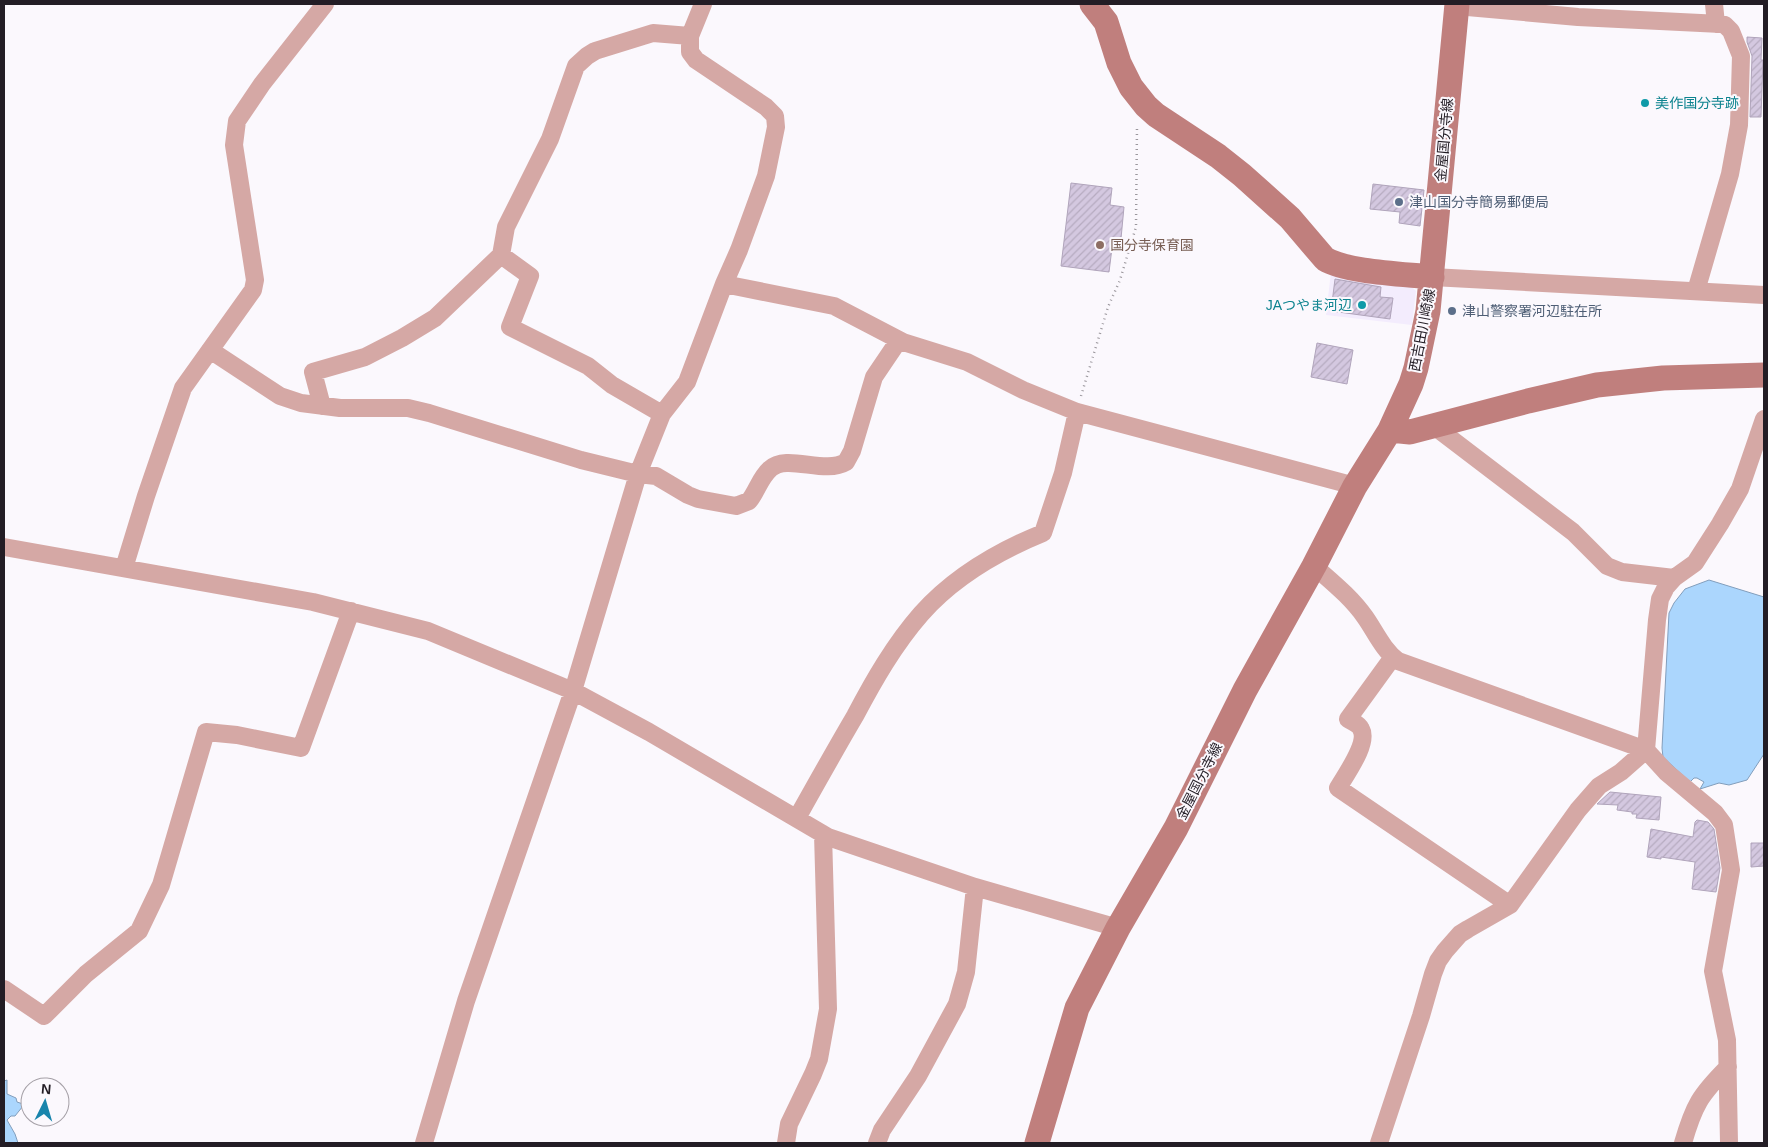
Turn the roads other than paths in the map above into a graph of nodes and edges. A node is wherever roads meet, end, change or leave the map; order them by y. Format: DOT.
graph roads {
  1 [pos="325,4"];
  2 [pos="703,4"];
  3 [pos="1527,4"];
  4 [pos="1714,4"];
  5 [pos="1456,5"];
  6 [pos="1100,7"];
  7 [pos="1543,14"];
  8 [pos="1716,24"];
  9 [pos="690,36"];
  10 [pos="500,255"];
  11 [pos="1432,277"];
  12 [pos="724,284"];
  13 [pos="1696,290"];
  14 [pos="1764,295"];
  15 [pos="899,340"];
  16 [pos="210,350"];
  17 [pos="1764,375"];
  18 [pos="322,406"];
  19 [pos="1077,412"];
  20 [pos="662,414"];
  21 [pos="1764,419"];
  22 [pos="1434,426"];
  23 [pos="1390,430"];
  24 [pos="638,474"];
  25 [pos="1355,486"];
  26 [pos="4,547"];
  27 [pos="1314,566"];
  28 [pos="124,568"];
  29 [pos="1674,578"];
  30 [pos="351,611"];
  31 [pos="1393,657"];
  32 [pos="573,691"];
  33 [pos="1646,750"];
  34 [pos="797,818"];
  35 [pos="822,834"];
  36 [pos="975,886"];
  37 [pos="1510,904"];
  38 [pos="1118,928"];
  39 [pos="4,989"];
  40 [pos="1728,1067"];
  41 [pos="424,1143"];
  42 [pos="786,1143"];
  43 [pos="876,1143"];
  44 [pos="1037,1143"];
  45 [pos="1379,1143"];
  46 [pos="1683,1143"];
  47 [pos="1730,1143"];
  1 -- 16 [label="street"];
  2 -- 9 [label="street"];
  3 -- 7 [label="street"];
  4 -- 8 [label="street"];
  5 -- 7 [label="street"];
  5 -- 11 [label="main road, 金屋国分寺線"];
  6 -- 11 [label="main road, 西吉田川崎線"];
  7 -- 8 [label="street"];
  8 -- 13 [label="street"];
  9 -- 10 [label="street"];
  9 -- 12 [label="street"];
  10 -- 18 [label="street"];
  10 -- 20 [label="street"];
  11 -- 13 [label="street"];
  11 -- 23 [label="main road, 西吉田川崎線"];
  12 -- 15 [label="street"];
  12 -- 20 [label="street"];
  13 -- 14 [label="street"];
  15 -- 19 [label="street"];
  15 -- 24 [label="street"];
  16 -- 18 [label="street"];
  16 -- 28 [label="street"];
  17 -- 22 [label="main road"];
  18 -- 24 [label="street"];
  19 -- 25 [label="street"];
  19 -- 34 [label="street"];
  20 -- 24 [label="street"];
  21 -- 29 [label="street"];
  22 -- 23 [label="main road"];
  22 -- 29 [label="street"];
  23 -- 25 [label="main road, 金屋国分寺線"];
  24 -- 32 [label="street"];
  25 -- 27 [label="main road, 金屋国分寺線"];
  26 -- 28 [label="street"];
  27 -- 31 [label="street"];
  27 -- 38 [label="main road, 金屋国分寺線"];
  28 -- 30 [label="street"];
  29 -- 33 [label="street"];
  30 -- 32 [label="street"];
  30 -- 39 [label="street"];
  31 -- 33 [label="street"];
  31 -- 37 [label="street"];
  32 -- 34 [label="street"];
  32 -- 41 [label="street"];
  33 -- 37 [label="street"];
  33 -- 40 [label="street"];
  34 -- 35 [label="street"];
  35 -- 36 [label="street"];
  35 -- 42 [label="street"];
  36 -- 38 [label="street"];
  36 -- 43 [label="street"];
  37 -- 45 [label="street"];
  38 -- 44 [label="main road, 金屋国分寺線"];
  40 -- 46 [label="street"];
  40 -- 47 [label="street"];
}
